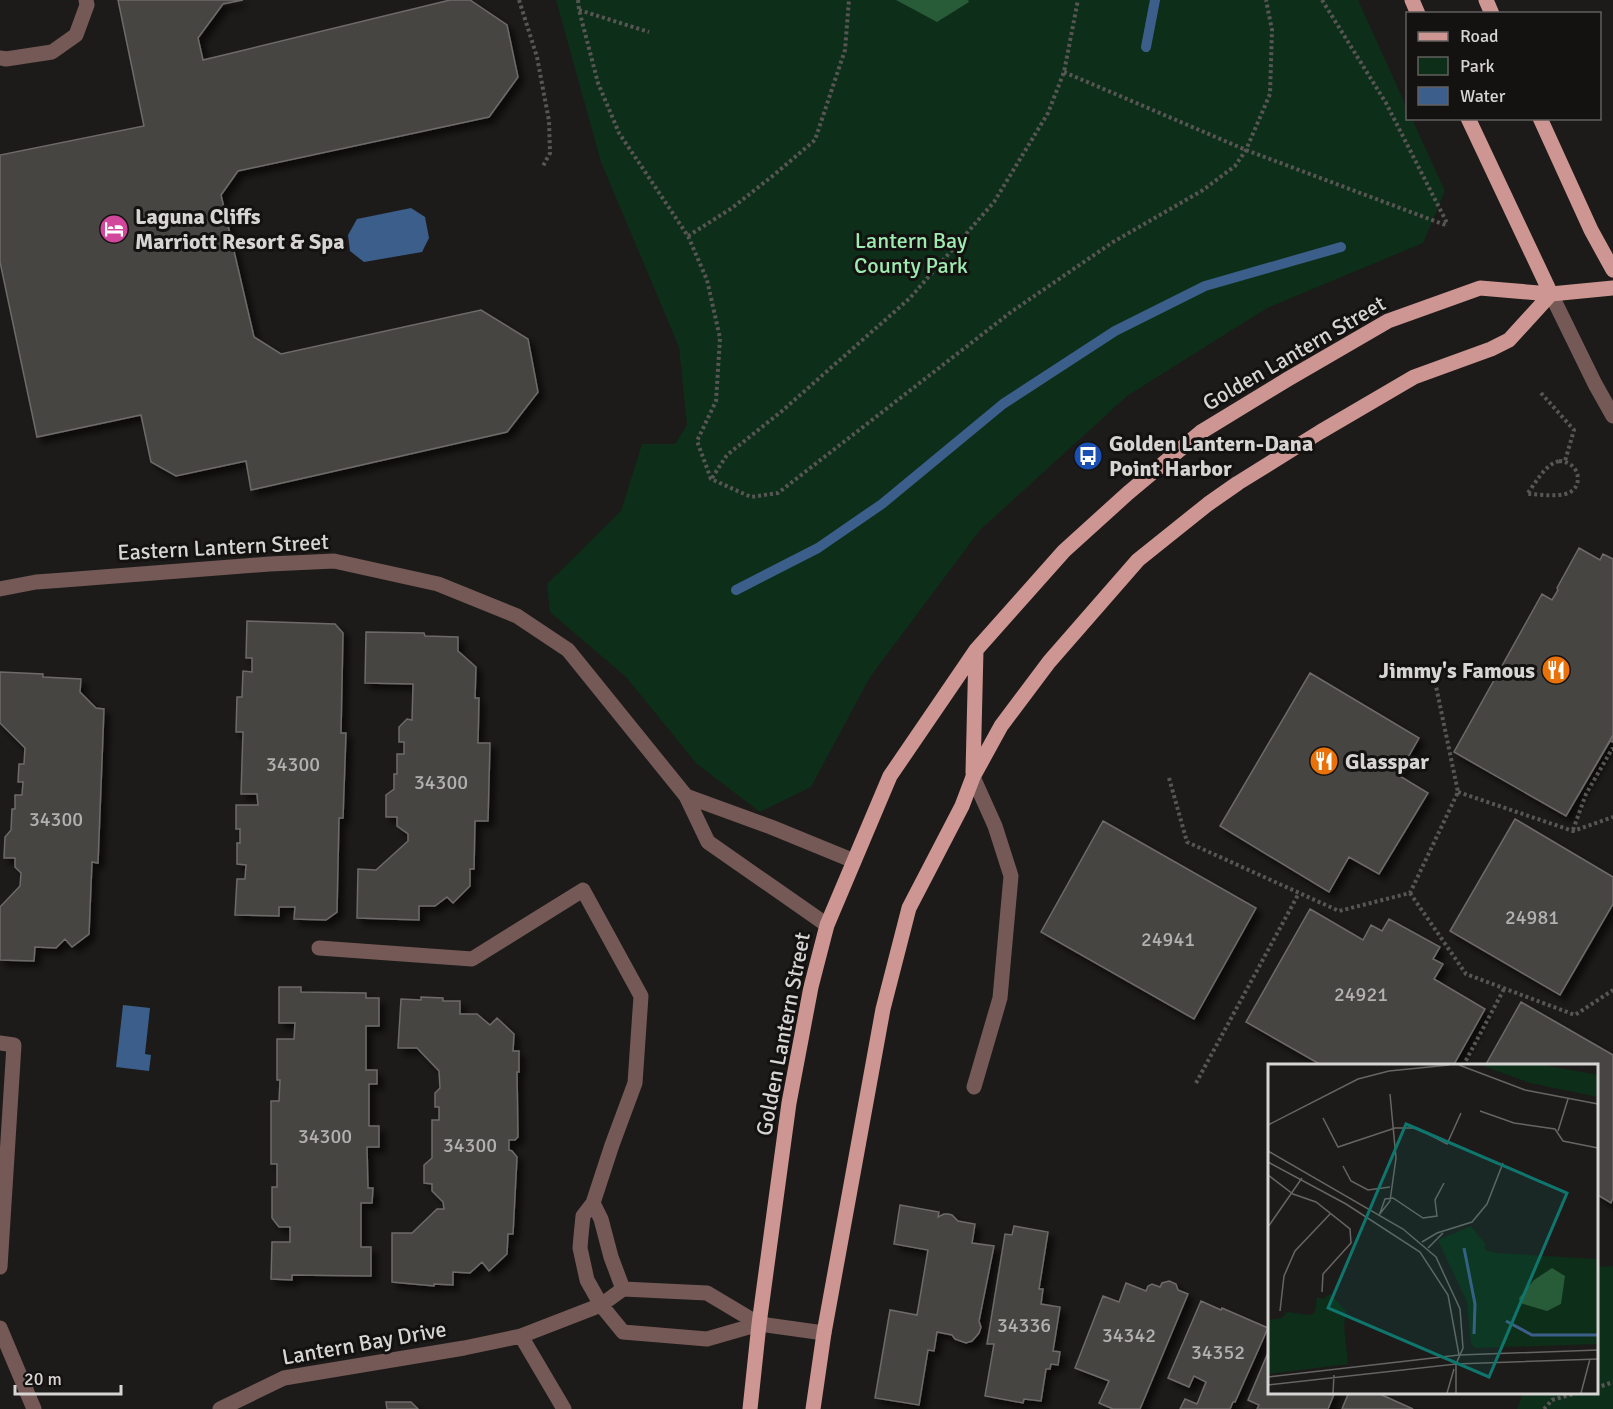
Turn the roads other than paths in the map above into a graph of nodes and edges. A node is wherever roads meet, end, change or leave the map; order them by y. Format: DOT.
graph roads {
  1 [pos="86,0"];
  2 [pos="0,58"];
  3 [pos="1469,120"];
  4 [pos="1541,120"];
  5 [pos="1613,270"];
  6 [pos="1613,288"];
  7 [pos="1551,294"];
  8 [pos="1613,416"];
  9 [pos="0,589"];
  10 [pos="976,651"];
  11 [pos="973,777"];
  12 [pos="686,796"];
  13 [pos="854,861"];
  14 [pos="827,926"];
  15 [pos="319,948"];
  16 [pos="0,1043"];
  17 [pos="974,1087"];
  18 [pos="593,1203"];
  19 [pos="0,1267"];
  20 [pos="623,1289"];
  21 [pos="601,1305"];
  22 [pos="759,1324"];
  23 [pos="0,1328"];
  24 [pos="825,1333"];
  25 [pos="521,1336"];
  26 [pos="34,1409"];
  27 [pos="220,1409"];
  28 [pos="564,1409"];
  29 [pos="750,1409"];
  30 [pos="813,1409"];
  1 -- 2 [label="street"];
  3 -- 7 [label="main road"];
  4 -- 5 [label="main road"];
  6 -- 7 [label="main road, Golden Lantern Street"];
  7 -- 8 [label="street"];
  7 -- 10 [label="main road, Golden Lantern Street"];
  7 -- 11 [label="main road"];
  9 -- 12 [label="street, Eastern Lantern Street"];
  10 -- 11 [label="main road"];
  10 -- 13 [label="main road, Golden Lantern Street"];
  11 -- 17 [label="street"];
  11 -- 24 [label="main road"];
  12 -- 13 [label="street"];
  12 -- 14 [label="street, Eastern Lantern Street"];
  13 -- 14 [label="main road, Golden Lantern Street"];
  14 -- 22 [label="main road, Golden Lantern Street"];
  15 -- 18 [label="street"];
  16 -- 19 [label="street"];
  18 -- 20 [label="street"];
  18 -- 21 [label="street"];
  20 -- 21 [label="street, Lantern Bay Drive"];
  20 -- 22 [label="street"];
  21 -- 22 [label="street"];
  21 -- 25 [label="street, Lantern Bay Drive"];
  22 -- 24 [label="street"];
  22 -- 29 [label="main road, Golden Lantern Street"];
  23 -- 26 [label="street"];
  24 -- 30 [label="main road"];
  25 -- 27 [label="street, Lantern Bay Drive"];
  25 -- 28 [label="street"];
}
